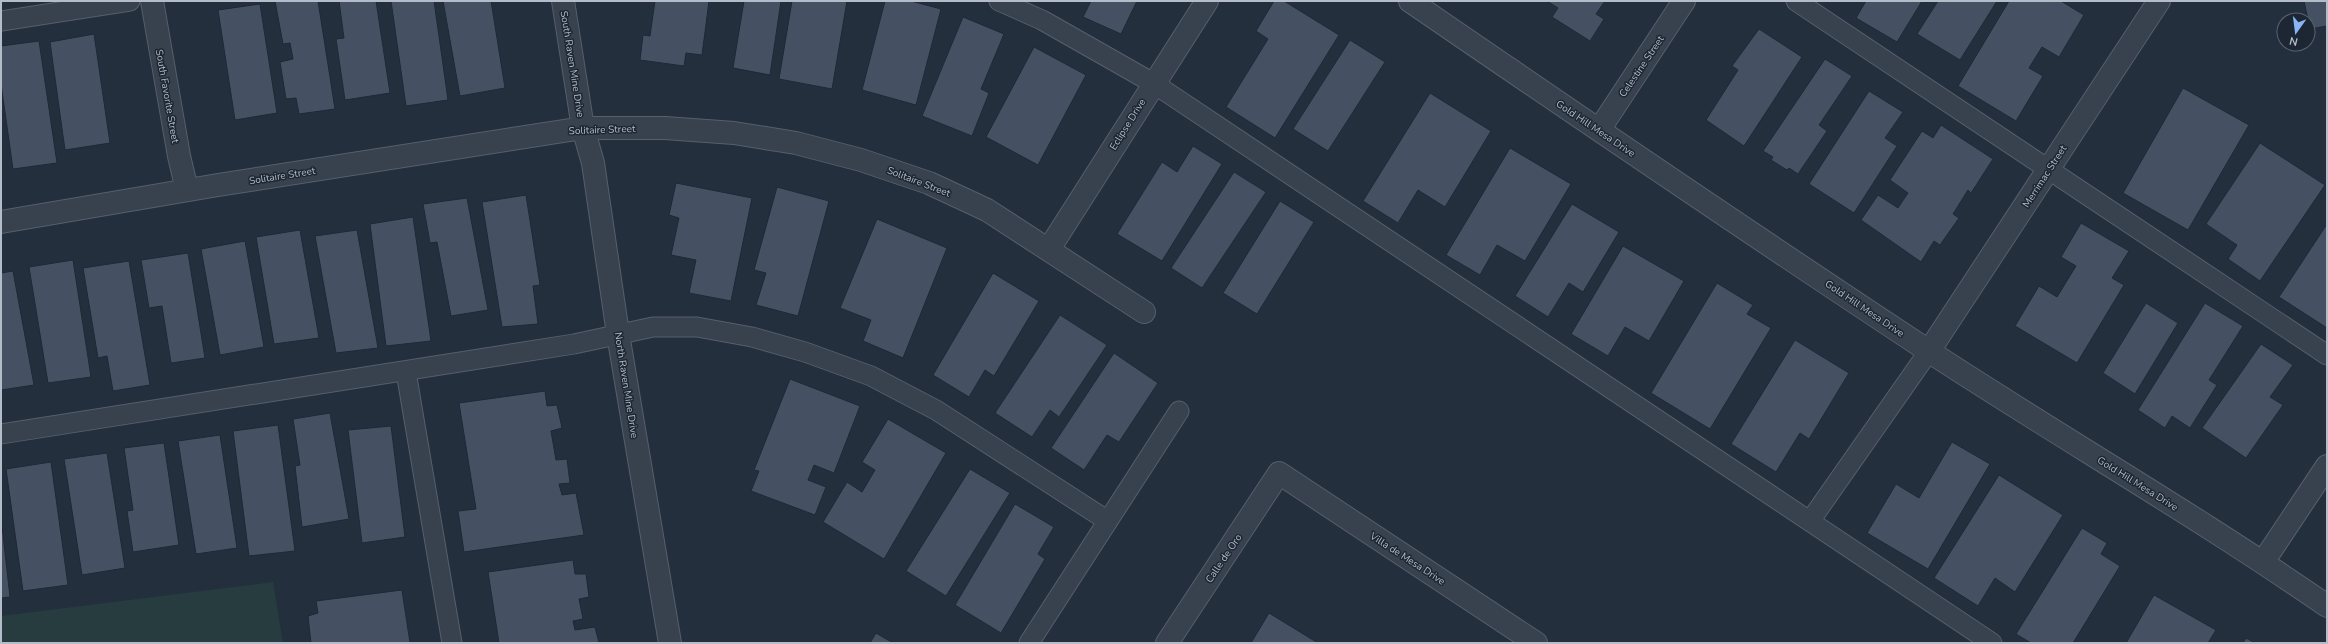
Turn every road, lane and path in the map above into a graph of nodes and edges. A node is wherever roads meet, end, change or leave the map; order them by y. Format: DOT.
graph roads {
  1 [pos="130,1"];
  2 [pos="152,1"];
  3 [pos="563,1"];
  4 [pos="999,1"];
  5 [pos="1207,1"];
  6 [pos="1410,1"];
  7 [pos="1684,1"];
  8 [pos="1796,1"];
  9 [pos="2159,1"];
  10 [pos="1,21"];
  11 [pos="1153,82"];
  12 [pos="583,128"];
  13 [pos="1599,130"];
  14 [pos="2049,169"];
  15 [pos="187,190"];
  16 [pos="1,222"];
  17 [pos="1049,249"];
  18 [pos="1144,312"];
  19 [pos="618,334"];
  20 [pos="1929,351"];
  21 [pos="2327,355"];
  22 [pos="406,372"];
  23 [pos="1178,411"];
  24 [pos="1,434"];
  25 [pos="2327,466"];
  26 [pos="1280,473"];
  27 [pos="1108,521"];
  28 [pos="1810,521"];
  29 [pos="2264,562"];
  30 [pos="2327,606"];
  31 [pos="452,643"];
  32 [pos="670,643"];
  33 [pos="1029,643"];
  34 [pos="1167,643"];
  35 [pos="1536,643"];
  36 [pos="1992,643"];
  1 -- 10 [label="lane"];
  2 -- 15 [label="street, South Favorite Street"];
  3 -- 12 [label="street, South Raven Mine Drive"];
  4 -- 11 [label="lane"];
  5 -- 11 [label="street, Eclipse Drive"];
  6 -- 13 [label="street, Gold Hill Mesa Drive"];
  7 -- 13 [label="street, Celestine Street"];
  8 -- 14 [label="lane"];
  9 -- 14 [label="street, Merrimac Street"];
  11 -- 17 [label="street, Eclipse Drive"];
  11 -- 28 [label="lane"];
  12 -- 15 [label="street, Solitaire Street"];
  12 -- 17 [label="street, Solitaire Street"];
  12 -- 19 [label="street, North Raven Mine Drive"];
  13 -- 20 [label="street, Gold Hill Mesa Drive"];
  14 -- 20 [label="street, Merrimac Street"];
  14 -- 21 [label="lane"];
  15 -- 16 [label="street, Solitaire Street"];
  17 -- 18 [label="street, Solitaire Street"];
  19 -- 22 [label="lane"];
  19 -- 27 [label="lane"];
  19 -- 32 [label="street, North Raven Mine Drive"];
  20 -- 28 [label="lane"];
  20 -- 29 [label="street, Gold Hill Mesa Drive"];
  22 -- 24 [label="lane"];
  22 -- 31 [label="lane"];
  23 -- 27 [label="lane"];
  25 -- 29 [label="street"];
  26 -- 34 [label="street, Calle de Oro"];
  26 -- 35 [label="street, Villa de Mesa Drive"];
  27 -- 33 [label="lane"];
  28 -- 36 [label="lane"];
  29 -- 30 [label="street, Gold Hill Mesa Drive"];
}
